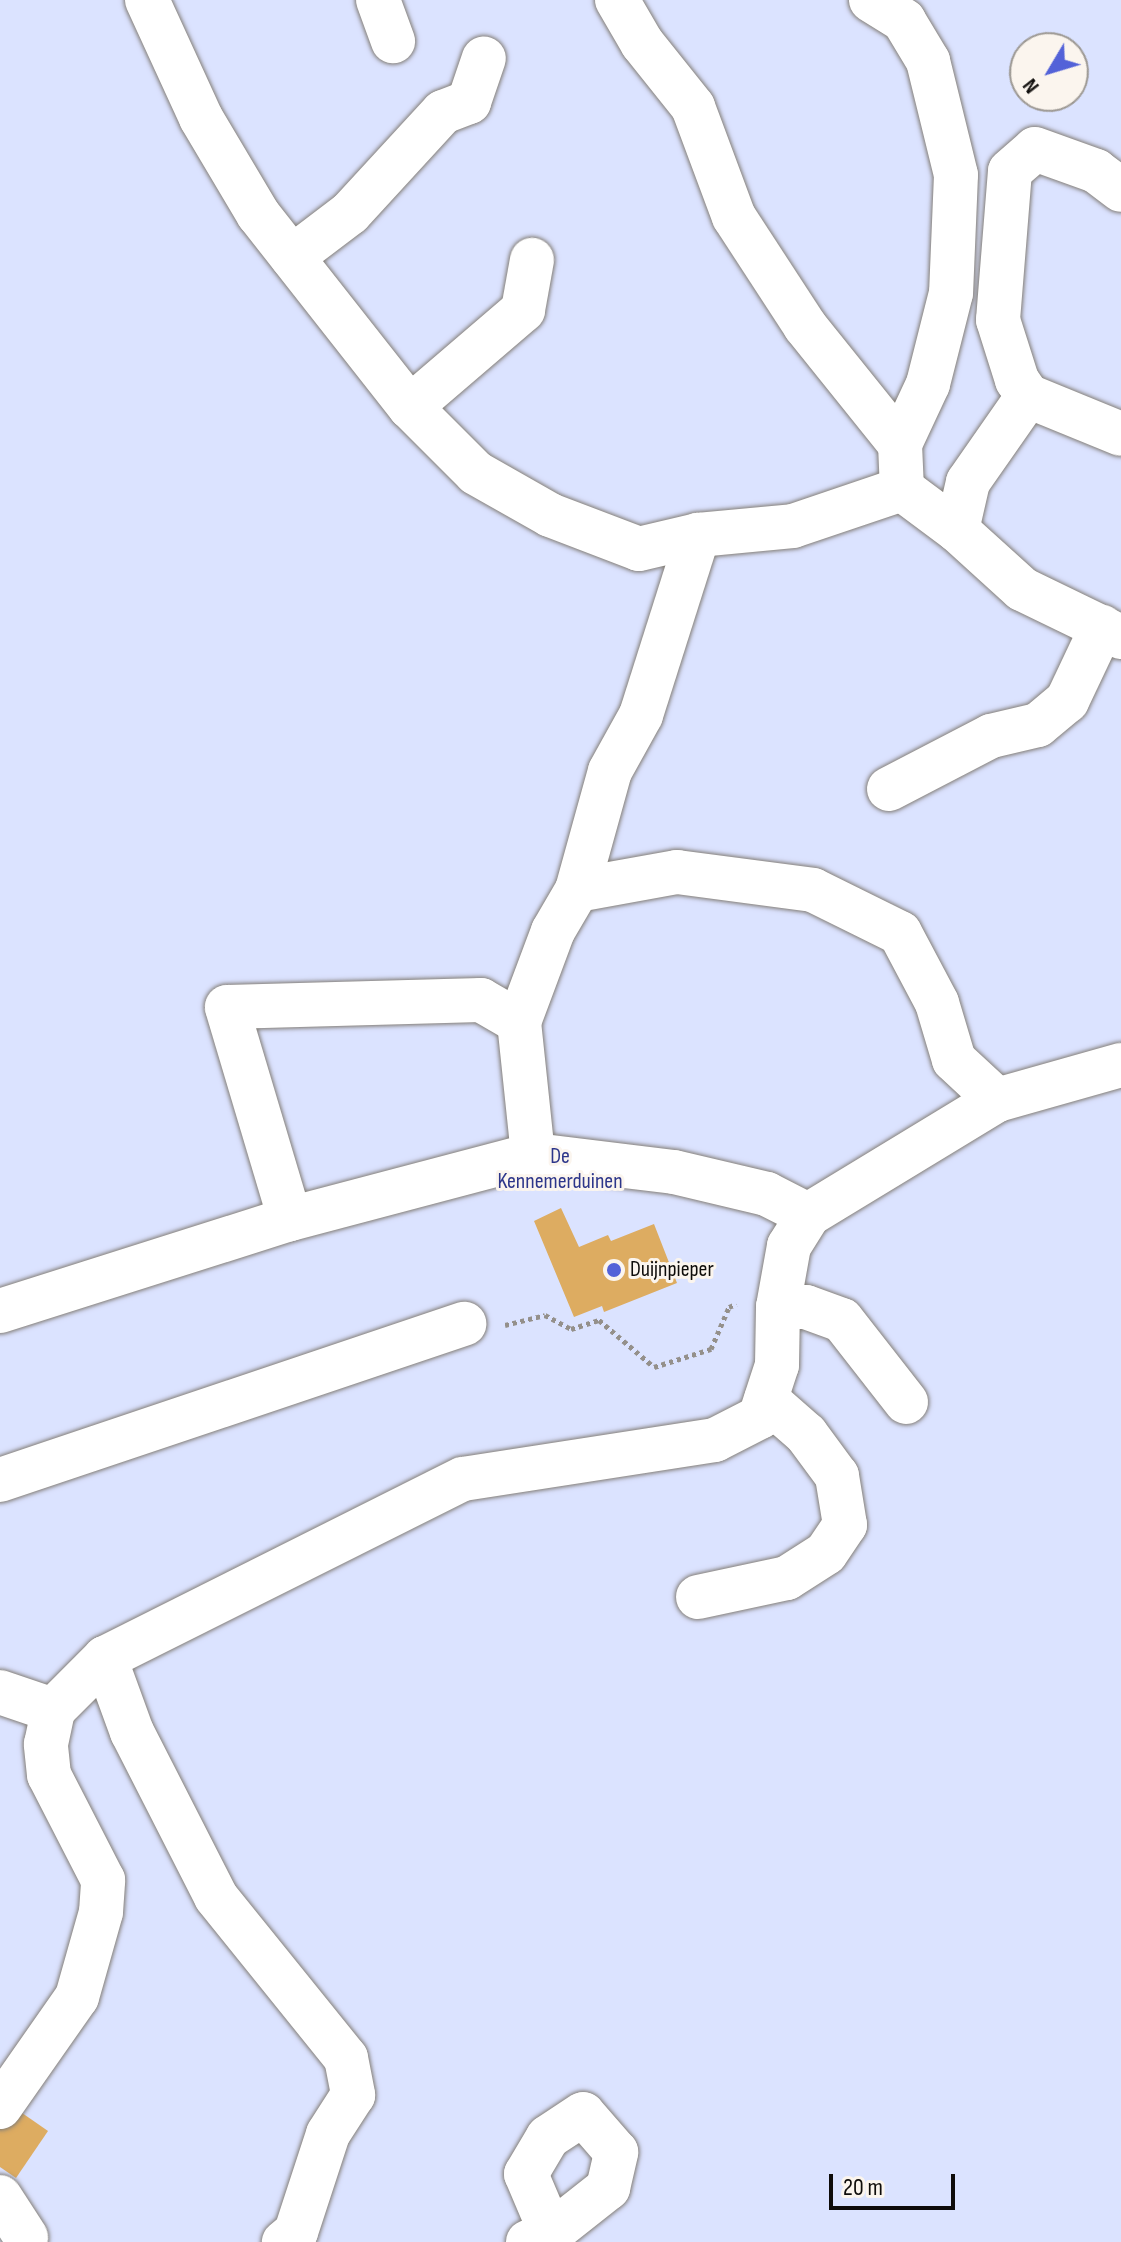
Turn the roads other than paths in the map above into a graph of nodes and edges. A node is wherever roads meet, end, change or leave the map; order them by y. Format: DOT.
graph roads {
  1 [pos="147,0"];
  2 [pos="378,0"];
  3 [pos="617,0"];
  4 [pos="871,0"];
  5 [pos="393,41"];
  6 [pos="484,58"];
  7 [pos="1121,190"];
  8 [pos="292,257"];
  9 [pos="532,260"];
  10 [pos="1028,396"];
  11 [pos="410,407"];
  12 [pos="1121,434"];
  13 [pos="900,444"];
  14 [pos="902,489"];
  15 [pos="957,530"];
  16 [pos="698,535"];
  17 [pos="1111,632"];
  18 [pos="889,789"];
  19 [pos="577,890"];
  20 [pos="519,1022"];
  21 [pos="1121,1065"];
  22 [pos="997,1100"];
  23 [pos="533,1155"];
  24 [pos="808,1215"];
  25 [pos="290,1219"];
  26 [pos="779,1298"];
  27 [pos="0,1311"];
  28 [pos="464,1324"];
  29 [pos="766,1399"];
  30 [pos="906,1402"];
  31 [pos="0,1480"];
  32 [pos="698,1597"];
  33 [pos="105,1658"];
  34 [pos="0,1692"];
  35 [pos="53,1710"];
  36 [pos="0,2107"];
  37 [pos="0,2197"];
  38 [pos="299,2239"];
  39 [pos="24,2240"];
  1 -- 8 [label="lane"];
  2 -- 5 [label="lane"];
  3 -- 13 [label="lane"];
  4 -- 13 [label="lane"];
  6 -- 8 [label="lane"];
  7 -- 10 [label="lane"];
  8 -- 11 [label="lane"];
  9 -- 11 [label="lane"];
  10 -- 12 [label="lane"];
  10 -- 15 [label="lane"];
  11 -- 16 [label="lane"];
  13 -- 14 [label="lane"];
  14 -- 15 [label="lane"];
  14 -- 16 [label="lane"];
  15 -- 17 [label="lane"];
  16 -- 19 [label="lane"];
  17 -- 18 [label="lane"];
  19 -- 20 [label="lane"];
  19 -- 22 [label="lane"];
  20 -- 23 [label="lane"];
  20 -- 25 [label="lane"];
  21 -- 22 [label="lane"];
  22 -- 24 [label="lane"];
  23 -- 24 [label="lane"];
  23 -- 25 [label="lane"];
  24 -- 26 [label="lane"];
  25 -- 27 [label="lane"];
  26 -- 29 [label="lane"];
  26 -- 30 [label="lane"];
  28 -- 31 [label="lane"];
  29 -- 32 [label="lane"];
  29 -- 33 [label="lane"];
  33 -- 35 [label="lane"];
  33 -- 38 [label="lane"];
  34 -- 35 [label="lane"];
  35 -- 36 [label="lane"];
  37 -- 39 [label="lane"];
}
